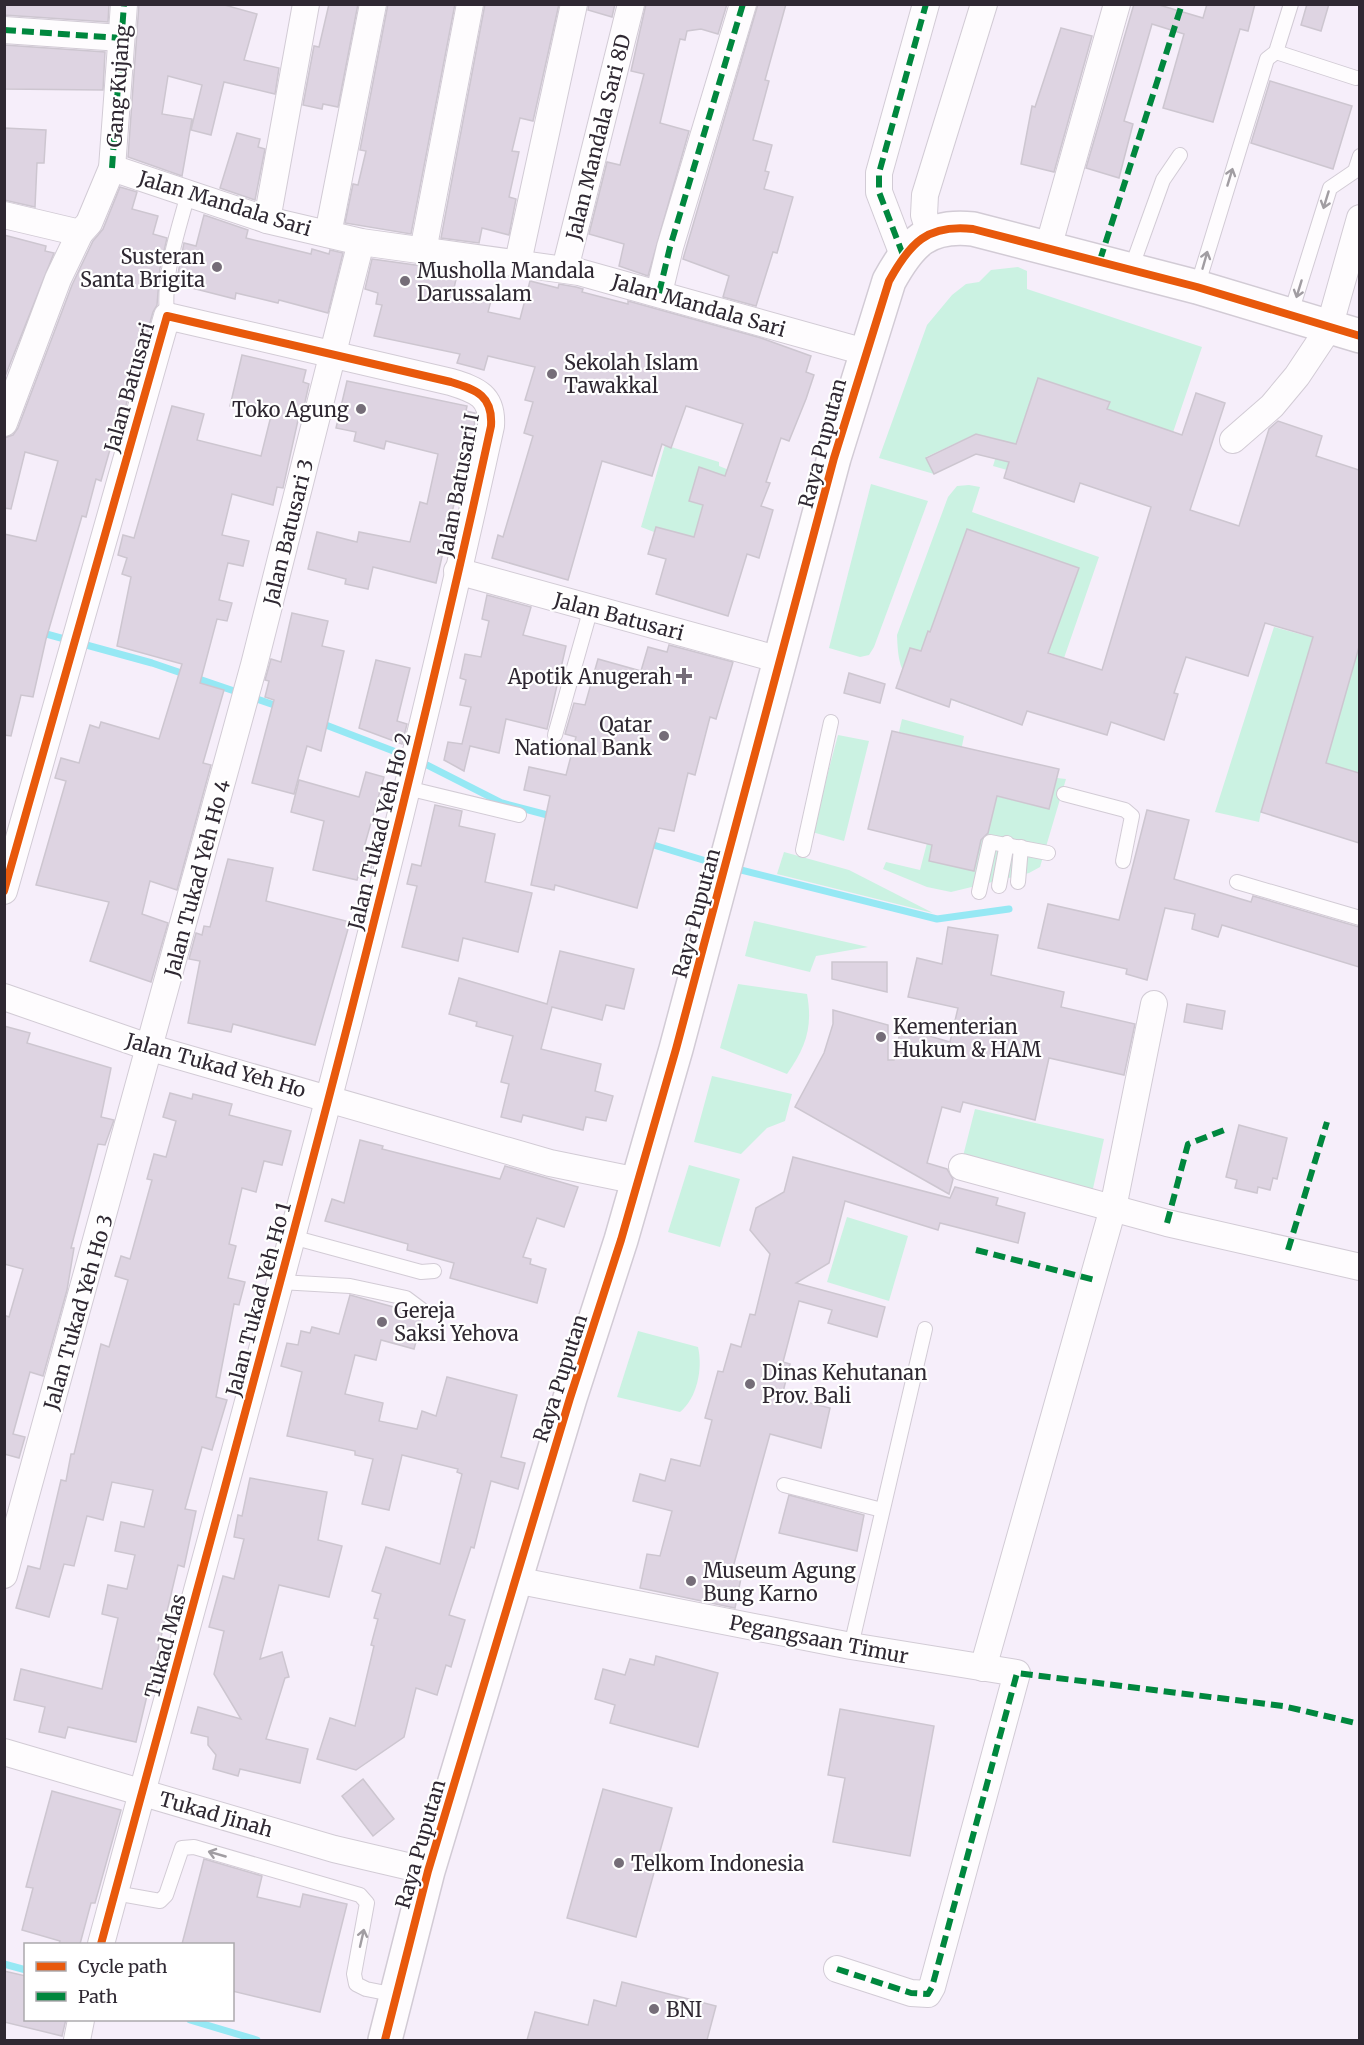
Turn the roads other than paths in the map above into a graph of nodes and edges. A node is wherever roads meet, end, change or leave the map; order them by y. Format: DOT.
graph roads {
  1 [pos="124,4"];
  2 [pos="306,4"];
  3 [pos="373,4"];
  4 [pos="470,4"];
  5 [pos="574,4"];
  6 [pos="631,4"];
  7 [pos="742,4"];
  8 [pos="927,4"];
  9 [pos="984,4"];
  10 [pos="1117,4"];
  11 [pos="1291,4"];
  12 [pos="4,30"];
  13 [pos="121,39"];
  14 [pos="1276,52"];
  15 [pos="1358,76"];
  16 [pos="1180,155"];
  17 [pos="1359,156"];
  18 [pos="112,168"];
  19 [pos="188,194"];
  20 [pos="4,215"];
  21 [pos="1359,218"];
  22 [pos="267,220"];
  23 [pos="80,233"];
  24 [pos="328,234"];
  25 [pos="930,234"];
  26 [pos="360,242"];
  27 [pos="1048,248"];
  28 [pos="423,251"];
  29 [pos="903,255"];
  30 [pos="518,262"];
  31 [pos="565,269"];
  32 [pos="1131,269"];
  33 [pos="1197,286"];
  34 [pos="659,293"];
  35 [pos="166,316"];
  36 [pos="1290,316"];
  37 [pos="1329,328"];
  38 [pos="1359,336"];
  39 [pos="865,352"];
  40 [pos="332,356"];
  41 [pos="490,406"];
  42 [pos="4,423"];
  43 [pos="1233,440"];
  44 [pos="457,571"];
  45 [pos="591,608"];
  46 [pos="780,660"];
  47 [pos="242,708"];
  48 [pos="831,722"];
  49 [pos="555,735"];
  50 [pos="408,783"];
  51 [pos="1064,794"];
  52 [pos="519,815"];
  53 [pos="1007,843"];
  54 [pos="1021,847"];
  55 [pos="802,850"];
  56 [pos="1048,853"];
  57 [pos="1123,861"];
  58 [pos="1018,882"];
  59 [pos="1237,882"];
  60 [pos="999,886"];
  61 [pos="4,891"];
  62 [pos="979,892"];
  63 [pos="1359,918"];
  64 [pos="4,997"];
  65 [pos="1154,1004"];
  66 [pos="151,1048"];
  67 [pos="328,1098"];
  68 [pos="962,1167"];
  69 [pos="638,1181"];
  70 [pos="1113,1208"];
  71 [pos="292,1237"];
  72 [pos="1359,1267"];
  73 [pos="435,1271"];
  74 [pos="280,1282"];
  75 [pos="422,1310"];
  76 [pos="925,1329"];
  77 [pos="784,1485"];
  78 [pos="219,1508"];
  79 [pos="882,1510"];
  80 [pos="4,1575"];
  81 [pos="516,1580"];
  82 [pos="851,1646"];
  83 [pos="983,1668"];
  84 [pos="4,1752"];
  85 [pos="142,1793"];
  86 [pos="428,1871"];
  87 [pos="115,1893"];
  88 [pos="101,1943"];
  89 [pos="837,1969"];
  90 [pos="396,1995"];
  91 [pos="81,2021"];
  92 [pos="77,2040"];
  93 [pos="385,2040"];
  1 -- 13 [label="street, Gang Kujang"];
  2 -- 22 [label="street"];
  3 -- 24 [label="street"];
  4 -- 28 [label="street"];
  5 -- 30 [label="street"];
  6 -- 31 [label="street, Jalan Mandala Sari 8D"];
  7 -- 34 [label="street"];
  8 -- 29 [label="street"];
  9 -- 25 [label="street"];
  10 -- 27 [label="street"];
  11 -- 14 [label="lane"];
  12 -- 13 [label="street"];
  13 -- 18 [label="street, Gang Kujang"];
  14 -- 15 [label="lane"];
  33 -- 14 [label="lane, one-way"];
  16 -- 32 [label="lane"];
  17 -- 36 [label="lane, one-way"];
  18 -- 19 [label="street, Jalan Mandala Sari"];
  18 -- 23 [label="street, Gang Kujang"];
  19 -- 22 [label="street, Jalan Mandala Sari"];
  19 -- 35 [label="lane"];
  20 -- 23 [label="street"];
  21 -- 37 [label="street"];
  22 -- 24 [label="street, Jalan Mandala Sari"];
  23 -- 42 [label="street, Gang Kujang"];
  24 -- 26 [label="street, Jalan Mandala Sari"];
  25 -- 27 [label="main road, Raya Puputan"];
  25 -- 29 [label="main road, Raya Puputan"];
  26 -- 28 [label="street, Jalan Mandala Sari"];
  26 -- 40 [label="street, Jalan Batusari 3"];
  27 -- 32 [label="main road, Raya Puputan"];
  28 -- 30 [label="street, Jalan Mandala Sari"];
  29 -- 39 [label="main road, Raya Puputan"];
  30 -- 31 [label="street, Jalan Mandala Sari"];
  31 -- 34 [label="street, Jalan Mandala Sari"];
  32 -- 33 [label="main road, Raya Puputan"];
  33 -- 36 [label="main road, Raya Puputan"];
  34 -- 39 [label="street, Jalan Mandala Sari"];
  35 -- 40 [label="street, Jalan Batusari"];
  35 -- 61 [label="street, Jalan Batusari"];
  36 -- 37 [label="main road, Raya Puputan"];
  37 -- 38 [label="main road, Raya Puputan"];
  37 -- 43 [label="street"];
  39 -- 46 [label="main road, Raya Puputan"];
  40 -- 41 [label="street, Jalan Batusari"];
  40 -- 47 [label="street, Jalan Batusari 3"];
  41 -- 44 [label="street, Jalan Batusari I"];
  44 -- 45 [label="street, Jalan Batusari"];
  44 -- 50 [label="street, Jalan Tukad Yeh Ho 2"];
  45 -- 46 [label="street, Jalan Batusari"];
  45 -- 49 [label="lane"];
  46 -- 69 [label="main road, Raya Puputan"];
  47 -- 66 [label="street, Jalan Tukad Yeh Ho 4"];
  48 -- 55 [label="lane"];
  50 -- 52 [label="lane"];
  50 -- 67 [label="street, Jalan Tukad Yeh Ho 2"];
  51 -- 57 [label="lane"];
  53 -- 54 [label="lane"];
  53 -- 60 [label="lane"];
  53 -- 62 [label="lane"];
  54 -- 56 [label="lane"];
  54 -- 58 [label="lane"];
  59 -- 63 [label="lane"];
  64 -- 66 [label="street, Jalan Tukad Yeh Ho"];
  65 -- 70 [label="street"];
  66 -- 67 [label="street, Jalan Tukad Yeh Ho"];
  66 -- 80 [label="street, Jalan Tukad Yeh Ho 3"];
  67 -- 69 [label="street, Jalan Tukad Yeh Ho"];
  67 -- 71 [label="street, Jalan Tukad Yeh Ho 1"];
  68 -- 70 [label="street"];
  69 -- 81 [label="main road, Raya Puputan"];
  70 -- 72 [label="street"];
  70 -- 83 [label="street"];
  71 -- 73 [label="lane"];
  71 -- 74 [label="street, Jalan Tukad Yeh Ho 1"];
  74 -- 75 [label="lane"];
  74 -- 78 [label="street, Jalan Tukad Yeh Ho 1"];
  76 -- 79 [label="lane"];
  77 -- 79 [label="lane"];
  78 -- 85 [label="street, Tukad Mas"];
  79 -- 82 [label="lane"];
  81 -- 82 [label="street, Pegangsaan Timur"];
  81 -- 86 [label="main road, Raya Puputan"];
  82 -- 83 [label="street, Pegangsaan Timur"];
  83 -- 89 [label="street, Pegangsaan Timur"];
  84 -- 85 [label="street, Tukad Jinah"];
  85 -- 86 [label="street, Tukad Jinah"];
  85 -- 87 [label="street, Tukad Mas"];
  86 -- 90 [label="main road, Raya Puputan"];
  87 -- 88 [label="street, Tukad Mas"];
  90 -- 87 [label="lane, one-way"];
  90 -- 93 [label="main road, Raya Puputan"];
  91 -- 92 [label="street"];
}
